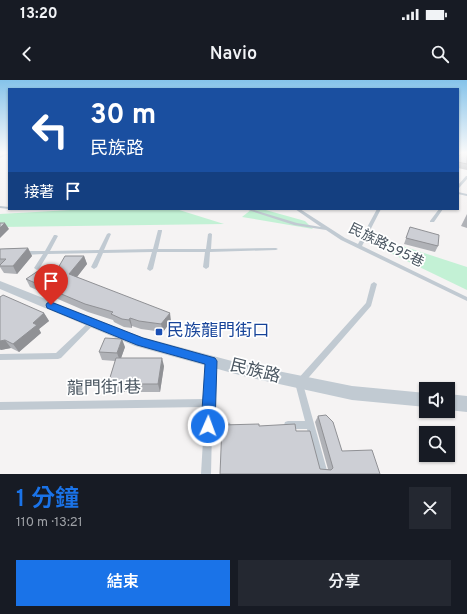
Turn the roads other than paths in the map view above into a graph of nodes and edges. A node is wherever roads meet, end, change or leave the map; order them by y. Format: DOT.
graph roads {
  1 [pos="467,177"];
  2 [pos="459,186"];
  3 [pos="250,210"];
  4 [pos="298,210"];
  5 [pos="378,210"];
  6 [pos="440,210"];
  7 [pos="432,221"];
  8 [pos="328,230"];
  9 [pos="160,231"];
  10 [pos="109,234"];
  11 [pos="210,234"];
  12 [pos="56,236"];
  13 [pos="359,247"];
  14 [pos="276,249"];
  15 [pos="208,250"];
  16 [pos="155,251"];
  17 [pos="46,252"];
  18 [pos="102,252"];
  19 [pos="15,253"];
  20 [pos="94,267"];
  21 [pos="206,267"];
  22 [pos="37,268"];
  23 [pos="150,269"];
  24 [pos="374,284"];
  25 [pos="0,285"];
  26 [pos="467,299"];
  27 [pos="93,322"];
  28 [pos="0,357"];
  29 [pos="211,361"];
  30 [pos="299,383"];
  31 [pos="419,399"];
  32 [pos="209,403"];
  33 [pos="455,403"];
  34 [pos="467,404"];
  35 [pos="0,406"];
  36 [pos="278,425"];
  37 [pos="310,425"];
  38 [pos="208,426"];
  39 [pos="239,426"];
  40 [pos="206,474"];
  41 [pos="322,474"];
  1 -- 2 [label="lane"];
  3 -- 8 [label="lane"];
  4 -- 8 [label="lane, 民族路595巷"];
  5 -- 13 [label="lane"];
  6 -- 7 [label="lane"];
  8 -- 13 [label="lane, 民族路595巷"];
  9 -- 16 [label="lane"];
  10 -- 18 [label="lane"];
  11 -- 15 [label="lane"];
  12 -- 17 [label="lane"];
  13 -- 26 [label="lane, 民族路595巷"];
  14 -- 15 [label="lane"];
  15 -- 16 [label="lane"];
  15 -- 21 [label="lane"];
  16 -- 18 [label="lane"];
  16 -- 23 [label="lane"];
  17 -- 18 [label="lane"];
  17 -- 19 [label="lane"];
  17 -- 22 [label="lane"];
  18 -- 20 [label="lane"];
  24 -- 30 [label="lane"];
  25 -- 27 [label="street, 民族路"];
  27 -- 28 [label="lane"];
  27 -- 29 [label="street, 民族路"];
  29 -- 30 [label="street, 民族路"];
  29 -- 32 [label="lane"];
  30 -- 31 [label="street, 民族路"];
  30 -- 37 [label="lane"];
  32 -- 35 [label="lane, 龍門街1巷"];
  32 -- 38 [label="lane"];
  33 -- 34 [label="street"];
  36 -- 37 [label="lane"];
  37 -- 41 [label="lane"];
  38 -- 39 [label="lane"];
  38 -- 40 [label="lane"];
}
